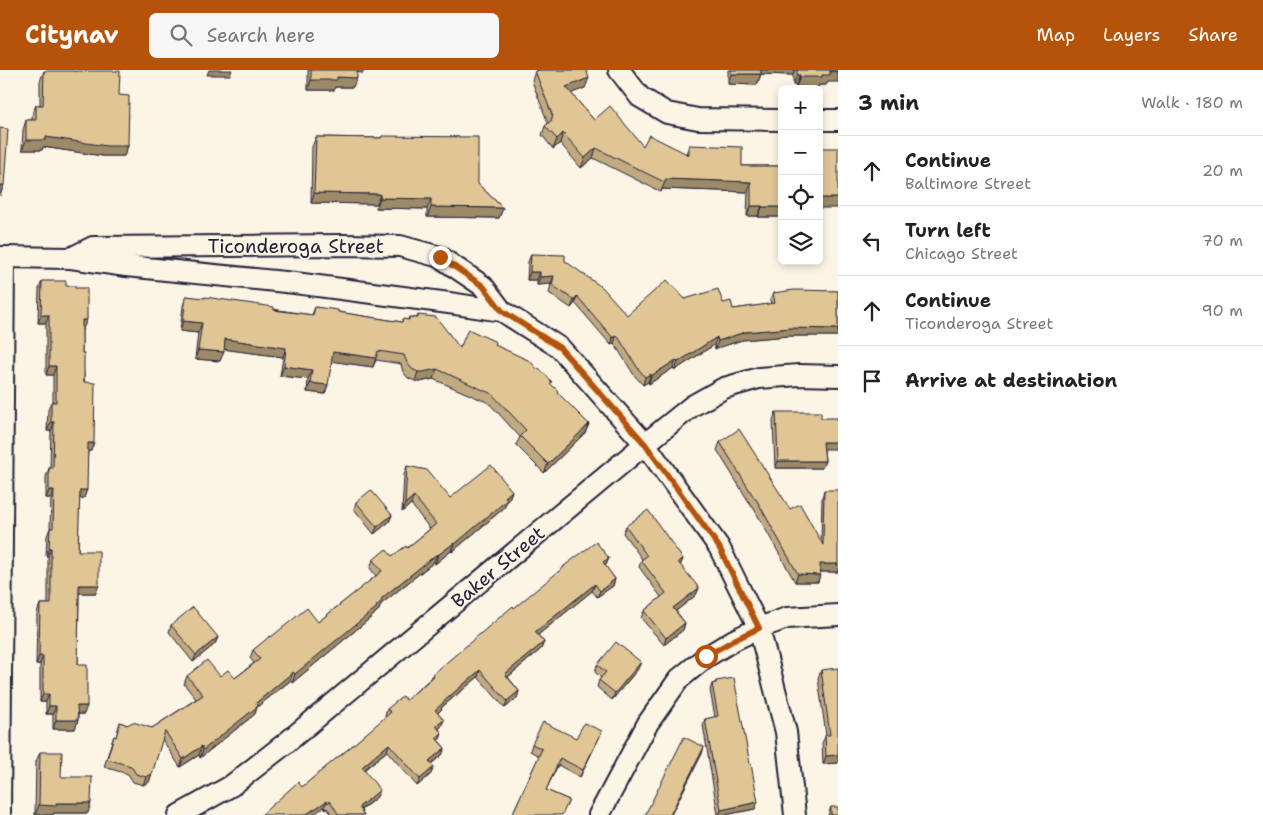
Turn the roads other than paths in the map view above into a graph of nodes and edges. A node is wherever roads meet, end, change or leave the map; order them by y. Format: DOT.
graph roads {
  1 [pos="619,70"];
  2 [pos="778,120"];
  3 [pos="823,120"];
  4 [pos="838,120"];
  5 [pos="2,257"];
  6 [pos="71,258"];
  7 [pos="502,311"];
  8 [pos="838,376"];
  9 [pos="645,444"];
  10 [pos="838,615"];
  11 [pos="759,628"];
  12 [pos="0,815"];
  13 [pos="180,815"];
  14 [pos="599,815"];
  15 [pos="794,815"];
  1 -- 2 [label="street"];
  3 -- 4 [label="street"];
  5 -- 6 [label="street, Ticonderoga Street"];
  5 -- 12 [label="street"];
  6 -- 7 [label="street, Ticonderoga Street"];
  6 -- 7 [label="street, Ticonderoga Street"];
  7 -- 9 [label="street, Ticonderoga Street"];
  8 -- 9 [label="street, Baker Street"];
  9 -- 11 [label="street, Ticonderoga Street"];
  9 -- 13 [label="street, Baker Street"];
  10 -- 11 [label="street"];
  11 -- 14 [label="street"];
  11 -- 15 [label="street, Ticonderoga Street"];
}
